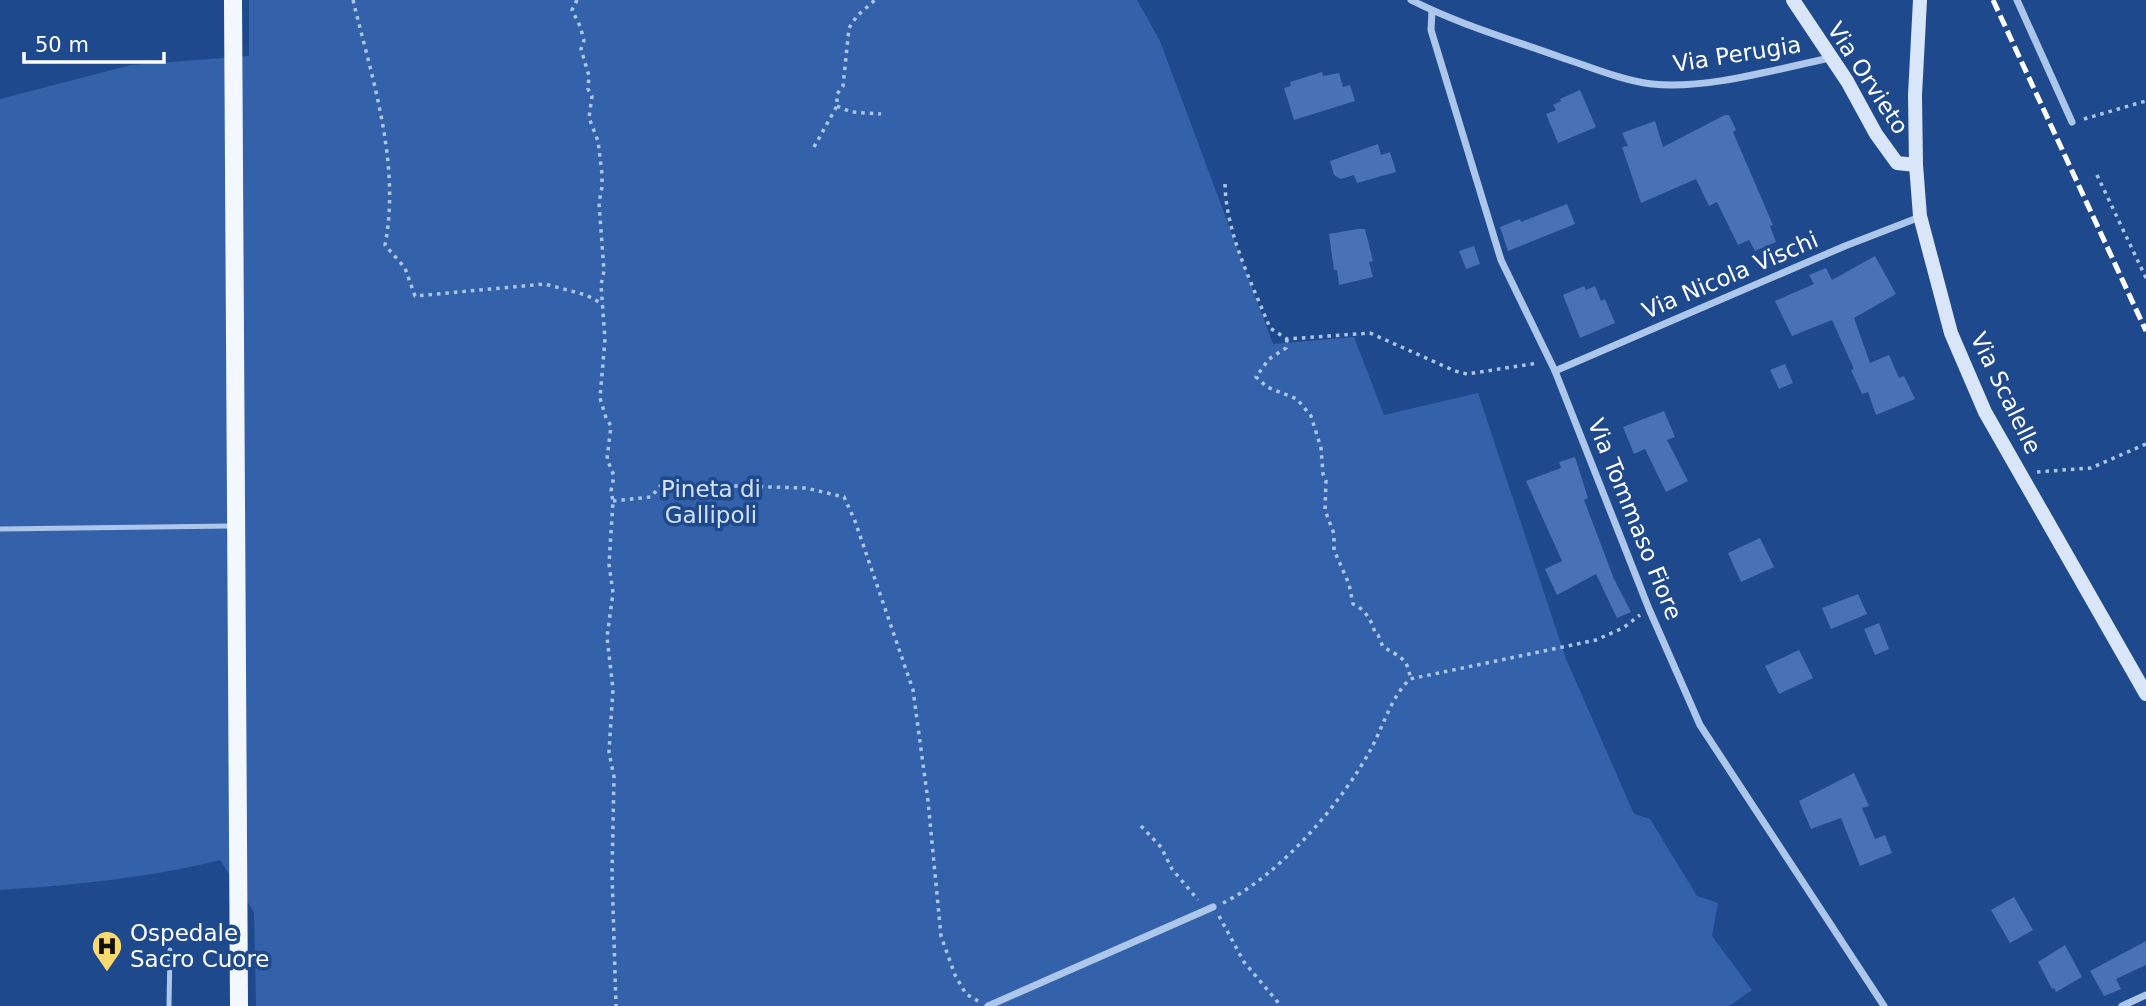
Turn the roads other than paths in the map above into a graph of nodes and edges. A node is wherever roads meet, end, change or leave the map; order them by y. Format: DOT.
graph roads {
  1 [pos="233,0"];
  2 [pos="1411,0"];
  3 [pos="1793,0"];
  4 [pos="1920,0"];
  5 [pos="2017,0"];
  6 [pos="1432,11"];
  7 [pos="1830,58"];
  8 [pos="2072,122"];
  9 [pos="1916,166"];
  10 [pos="1920,216"];
  11 [pos="1555,371"];
  12 [pos="237,526"];
  13 [pos="0,529"];
  14 [pos="2146,694"];
  15 [pos="1213,908"];
  16 [pos="170,950"];
  17 [pos="2146,995"];
  18 [pos="169,1006"];
  19 [pos="239,1006"];
  20 [pos="987,1006"];
  21 [pos="1884,1006"];
  22 [pos="2122,1006"];
  1 -- 12 [label="main road"];
  2 -- 6 [label="street, Via Perugia"];
  3 -- 7 [label="main road, Via Orvieto"];
  4 -- 9 [label="main road, Via Scalelle"];
  5 -- 8 [label="street"];
  6 -- 7 [label="street, Via Perugia"];
  6 -- 11 [label="street, Via Tommaso Fiore"];
  7 -- 9 [label="main road, Via Orvieto"];
  9 -- 10 [label="main road, Via Scalelle"];
  10 -- 11 [label="street, Via Nicola Vischi"];
  10 -- 14 [label="main road, Via Scalelle"];
  11 -- 21 [label="street, Via Tommaso Fiore"];
  12 -- 13 [label="lane"];
  12 -- 19 [label="main road"];
  15 -- 20 [label="street"];
  16 -- 18 [label="lane"];
  17 -- 22 [label="street"];
}
